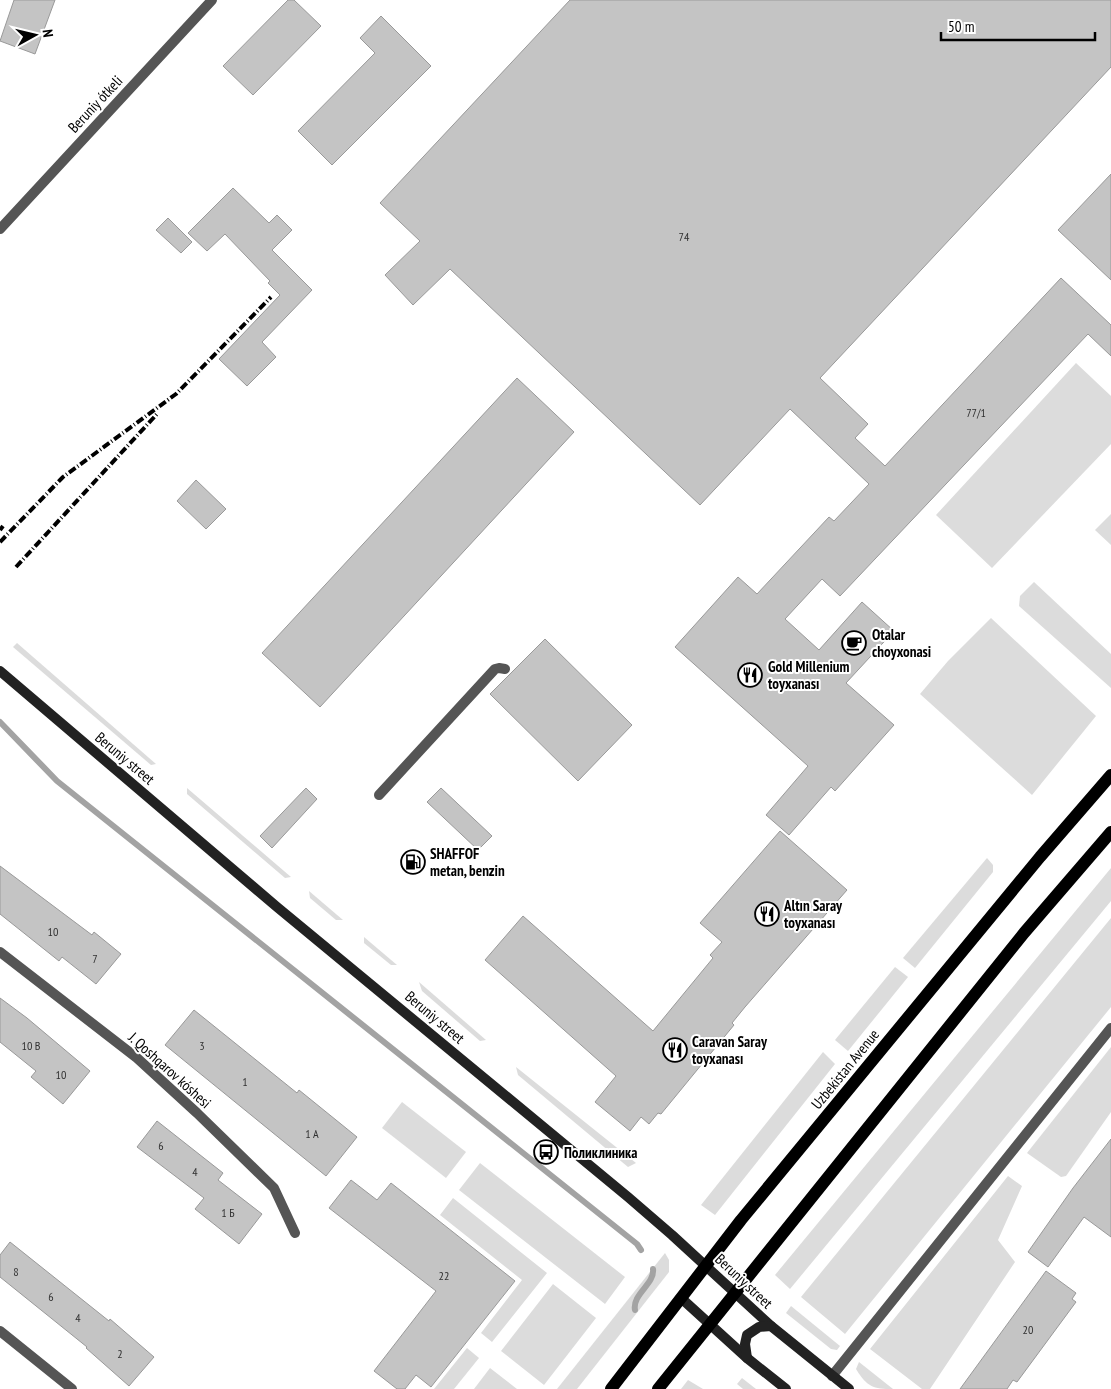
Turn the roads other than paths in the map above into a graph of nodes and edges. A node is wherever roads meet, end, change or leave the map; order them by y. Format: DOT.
graph roads {
  1 [pos="212,0"];
  2 [pos="0,229"];
  3 [pos="505,669"];
  4 [pos="0,671"];
  5 [pos="1111,776"];
  6 [pos="379,795"];
  7 [pos="1111,832"];
  8 [pos="0,952"];
  9 [pos="1111,1028"];
  10 [pos="295,1234"];
  11 [pos="706,1266"];
  12 [pos="736,1293"];
  13 [pos="681,1298"];
  14 [pos="710,1324"];
  15 [pos="771,1326"];
  16 [pos="0,1331"];
  17 [pos="747,1358"];
  18 [pos="832,1376"];
  19 [pos="72,1389"];
  20 [pos="611,1389"];
  21 [pos="658,1389"];
  22 [pos="786,1389"];
  23 [pos="849,1389"];
  1 -- 2 [label="street, Beruniy ótkeli"];
  3 -- 6 [label="street"];
  4 -- 11 [label="street, Beruniy street"];
  5 -- 11 [label="main road, Uzbekistan Avenue"];
  7 -- 12 [label="main road"];
  8 -- 10 [label="street, J. Qoshqarov kóshesi"];
  9 -- 18 [label="street"];
  11 -- 12 [label="street, Beruniy street"];
  11 -- 13 [label="main road, Uzbekistan Avenue"];
  12 -- 14 [label="main road"];
  12 -- 15 [label="street, Beruniy street"];
  13 -- 14 [label="street"];
  13 -- 20 [label="main road, Uzbekistan Avenue"];
  14 -- 17 [label="street"];
  14 -- 21 [label="main road"];
  15 -- 17 [label="street"];
  15 -- 18 [label="street, Beruniy street"];
  16 -- 19 [label="street"];
  17 -- 22 [label="street"];
  18 -- 23 [label="street, Beruniy street"];
}
